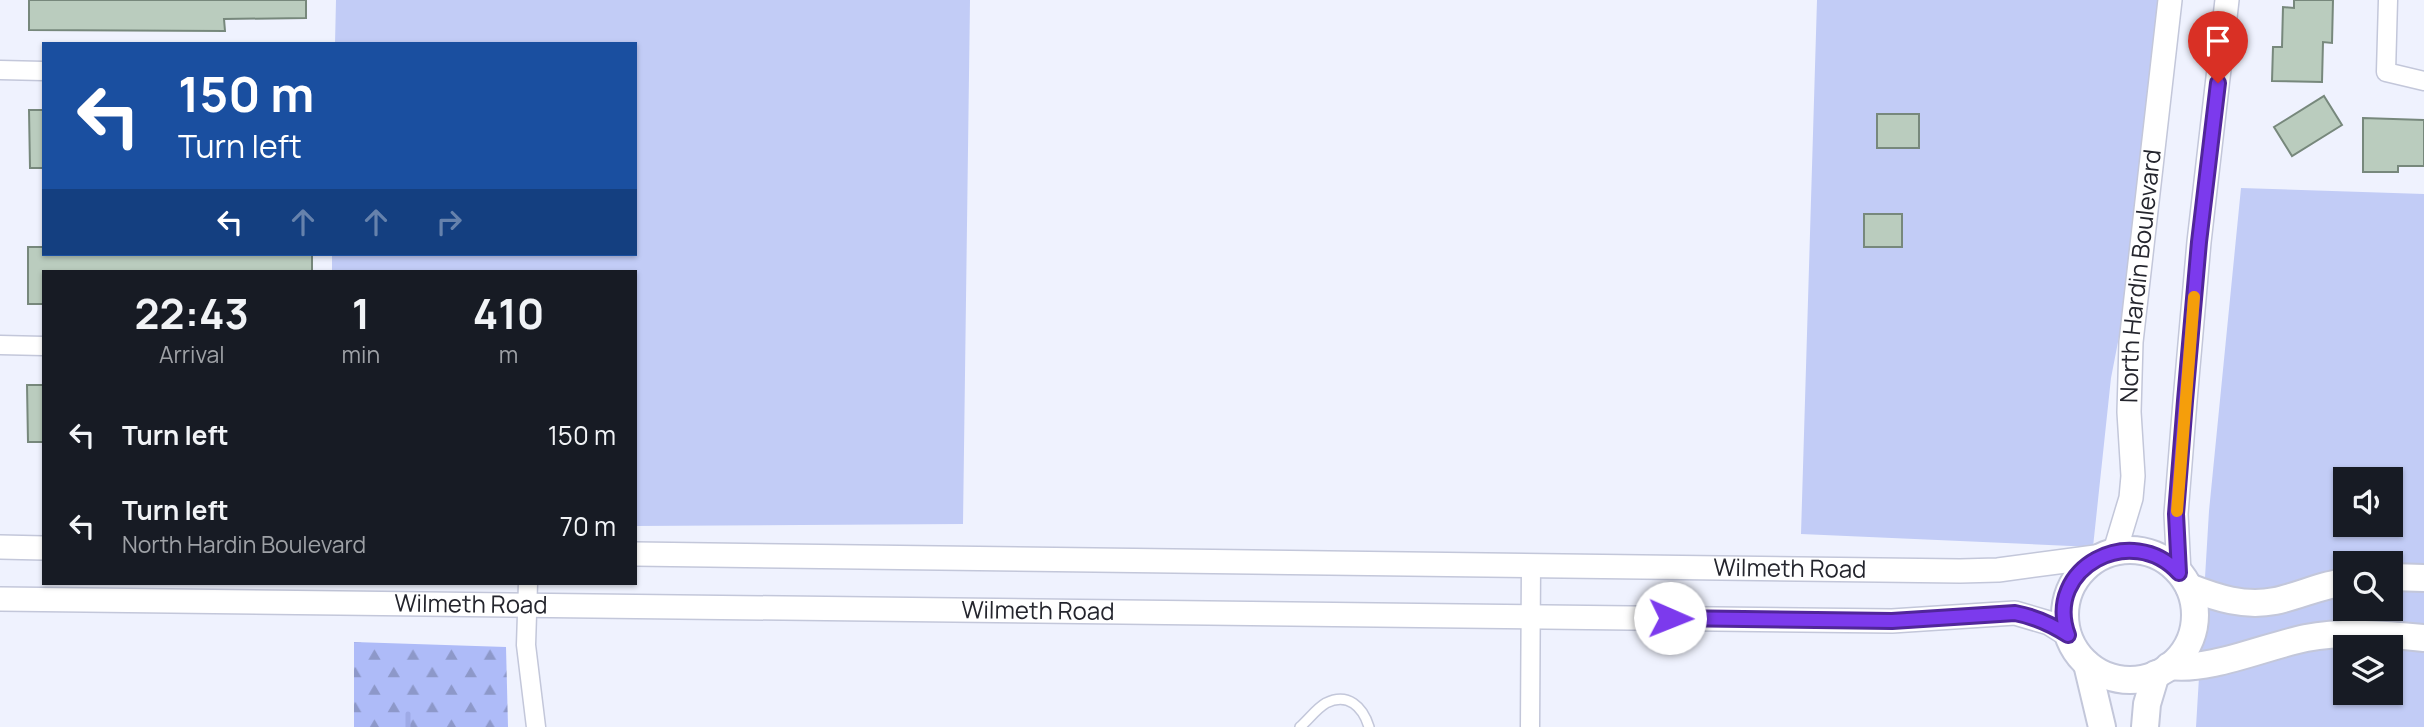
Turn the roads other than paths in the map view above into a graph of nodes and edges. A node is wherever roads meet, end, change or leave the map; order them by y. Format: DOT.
graph roads {
  1 [pos="2170,0"];
  2 [pos="2227,0"];
  3 [pos="2388,0"];
  4 [pos="0,70"];
  5 [pos="42,71"];
  6 [pos="2424,81"];
  7 [pos="0,345"];
  8 [pos="42,345"];
  9 [pos="0,547"];
  10 [pos="42,548"];
  11 [pos="2109,554"];
  12 [pos="637,555"];
  13 [pos="1531,565"];
  14 [pos="2403,577"];
  15 [pos="2424,578"];
  16 [pos="2184,580"];
  17 [pos="2333,585"];
  18 [pos="528,594"];
  19 [pos="0,599"];
  20 [pos="1530,617"];
  21 [pos="2068,635"];
  22 [pos="2424,638"];
  23 [pos="2087,664"];
  24 [pos="2163,670"];
  25 [pos="536,727"];
  26 [pos="1300,727"];
  27 [pos="1369,727"];
  28 [pos="1530,727"];
  29 [pos="2102,727"];
  30 [pos="2145,727"];
  1 -- 11 [label="street, North Hardin Boulevard"];
  2 -- 16 [label="street"];
  3 -- 6 [label="street"];
  4 -- 5 [label="street"];
  7 -- 8 [label="street"];
  9 -- 10 [label="street"];
  11 -- 13 [label="street, Wilmeth Road"];
  11 -- 16 [label="main road"];
  11 -- 21 [label="main road"];
  12 -- 13 [label="street, Wilmeth Road"];
  13 -- 20 [label="street"];
  14 -- 15 [label="main road"];
  16 -- 17 [label="main road"];
  16 -- 24 [label="main road"];
  18 -- 19 [label="street, Wilmeth Road"];
  18 -- 20 [label="street, Wilmeth Road"];
  18 -- 25 [label="street"];
  20 -- 21 [label="street, Wilmeth Road"];
  20 -- 28 [label="street"];
  21 -- 23 [label="main road"];
  22 -- 24 [label="main road"];
  23 -- 24 [label="main road"];
  23 -- 29 [label="main road"];
  24 -- 30 [label="main road"];
  26 -- 27 [label="lane"];
}
